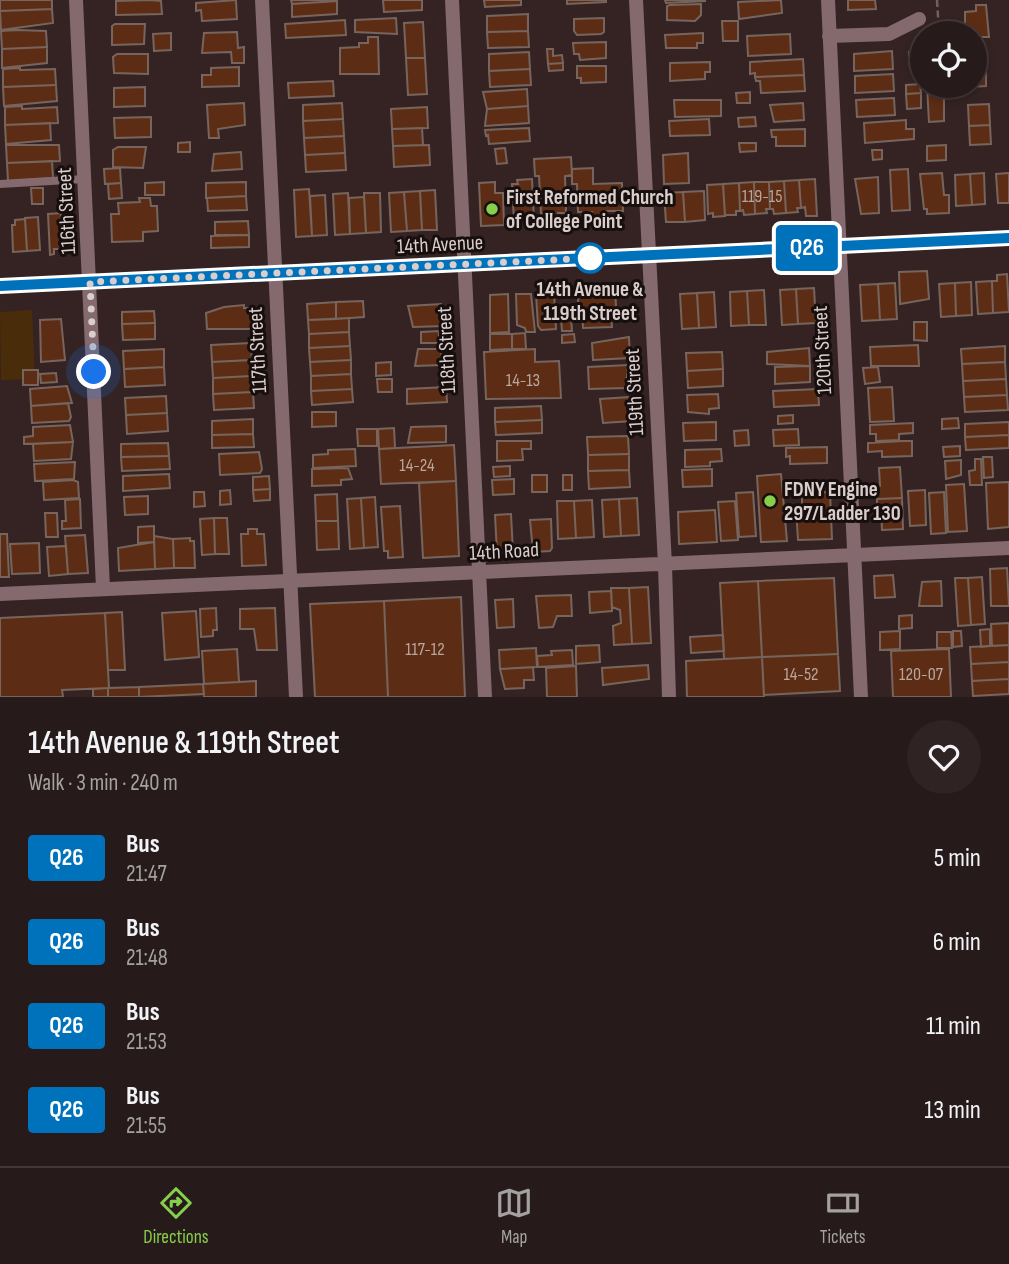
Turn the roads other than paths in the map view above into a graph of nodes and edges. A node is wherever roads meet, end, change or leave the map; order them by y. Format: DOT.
graph roads {
  1 [pos="76,0"];
  2 [pos="262,0"];
  3 [pos="452,0"];
  4 [pos="636,0"];
  5 [pos="828,0"];
  6 [pos="919,19"];
  7 [pos="830,36"];
  8 [pos="85,179"];
  9 [pos="0,184"];
  10 [pos="1009,239"];
  11 [pos="838,246"];
  12 [pos="647,256"];
  13 [pos="463,263"];
  14 [pos="274,274"];
  15 [pos="90,282"];
  16 [pos="0,286"];
  17 [pos="1009,548"];
  18 [pos="852,556"];
  19 [pos="665,565"];
  20 [pos="478,573"];
  21 [pos="290,582"];
  22 [pos="103,587"];
  23 [pos="0,594"];
  24 [pos="296,697"];
  25 [pos="485,697"];
  26 [pos="668,697"];
  27 [pos="861,697"];
  1 -- 8 [label="street, 116th Street"];
  2 -- 14 [label="street, 117th Street"];
  3 -- 13 [label="street, 118th Street"];
  4 -- 12 [label="street, 119th Street"];
  5 -- 7 [label="street, 120th Street"];
  6 -- 7 [label="street"];
  7 -- 11 [label="street, 120th Street"];
  8 -- 9 [label="lane"];
  8 -- 15 [label="street, 116th Street"];
  10 -- 11 [label="street, 14th Avenue"];
  11 -- 12 [label="street, 14th Avenue"];
  11 -- 18 [label="street, 120th Street"];
  12 -- 13 [label="street, 14th Avenue"];
  12 -- 19 [label="street, 119th Street"];
  13 -- 14 [label="street, 14th Avenue"];
  13 -- 20 [label="street, 118th Street"];
  14 -- 15 [label="street, 14th Avenue"];
  14 -- 21 [label="street, 117th Street"];
  15 -- 16 [label="street, 14th Avenue"];
  15 -- 22 [label="street, 116th Street"];
  17 -- 18 [label="street, 14th Road"];
  18 -- 19 [label="street, 14th Road"];
  18 -- 27 [label="street, 120th Street"];
  19 -- 20 [label="street, 14th Road"];
  19 -- 26 [label="street, 119th Street"];
  20 -- 21 [label="street, 14th Road"];
  20 -- 25 [label="street, 118th Street"];
  21 -- 22 [label="street, 14th Road"];
  21 -- 24 [label="street, 117th Street"];
  22 -- 23 [label="street, 14th Road"];
}
